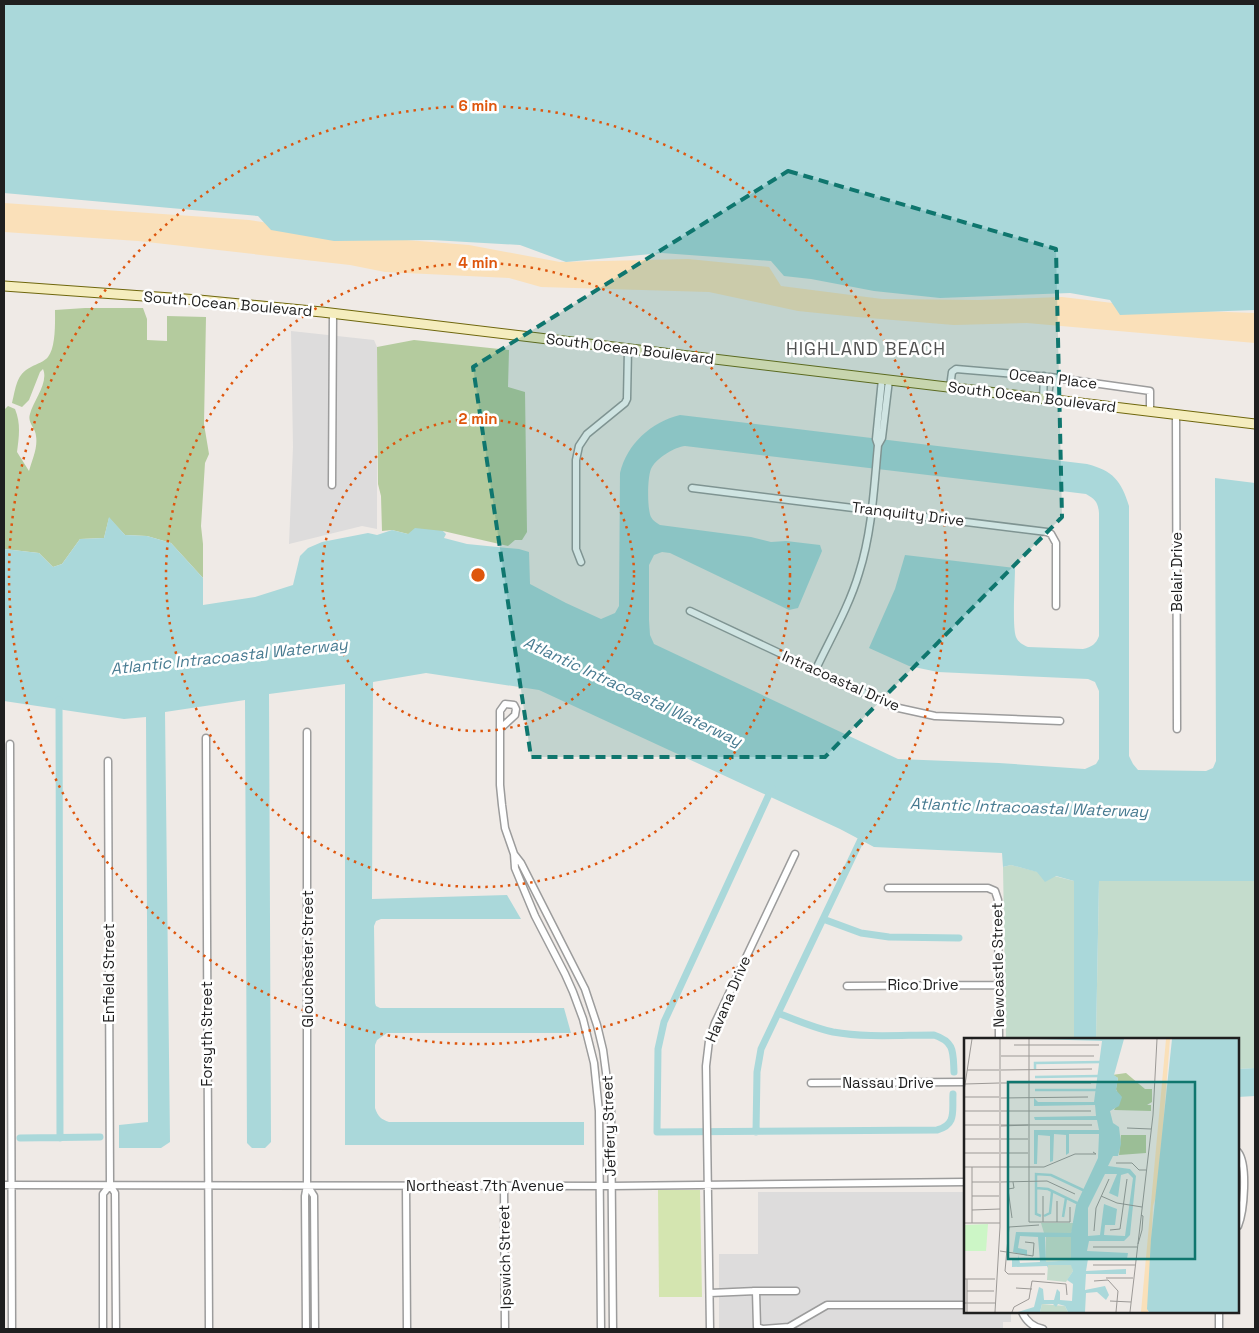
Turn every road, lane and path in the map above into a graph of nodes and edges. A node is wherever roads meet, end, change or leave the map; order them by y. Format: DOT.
graph roads {
  1 [pos="4,286"];
  2 [pos="333,314"];
  3 [pos="628,349"];
  4 [pos="1044,376"];
  5 [pos="1058,378"];
  6 [pos="886,380"];
  7 [pos="950,387"];
  8 [pos="1043,398"];
  9 [pos="1055,400"];
  10 [pos="1150,411"];
  11 [pos="1176,414"];
  12 [pos="1255,424"];
  13 [pos="332,485"];
  14 [pos="692,488"];
  15 [pos="871,510"];
  16 [pos="580,562"];
  17 [pos="1056,606"];
  18 [pos="690,611"];
  19 [pos="815,671"];
  20 [pos="1060,721"];
  21 [pos="501,728"];
  22 [pos="1177,729"];
  23 [pos="308,732"];
  24 [pos="206,738"];
  25 [pos="10,744"];
  26 [pos="108,760"];
  27 [pos="514,854"];
  28 [pos="795,854"];
  29 [pos="888,888"];
  30 [pos="998,985"];
  31 [pos="847,986"];
  32 [pos="999,1038"];
  33 [pos="608,1076"];
  34 [pos="596,1078"];
  35 [pos="964,1082"];
  36 [pos="811,1083"];
  37 [pos="1239,1154"];
  38 [pos="964,1182"];
  39 [pos="707,1184"];
  40 [pos="4,1185"];
  41 [pos="12,1185"];
  42 [pos="110,1185"];
  43 [pos="208,1185"];
  44 [pos="307,1186"];
  45 [pos="406,1186"];
  46 [pos="504,1186"];
  47 [pos="600,1186"];
  48 [pos="611,1186"];
  49 [pos="1239,1221"];
  50 [pos="756,1291"];
  51 [pos="796,1291"];
  52 [pos="710,1293"];
  53 [pos="964,1305"];
  54 [pos="306,1309"];
  55 [pos="315,1309"];
  56 [pos="1023,1313"];
  57 [pos="1219,1313"];
  58 [pos="12,1329"];
  59 [pos="103,1329"];
  60 [pos="116,1329"];
  61 [pos="209,1329"];
  62 [pos="306,1329"];
  63 [pos="315,1329"];
  64 [pos="406,1329"];
  65 [pos="505,1329"];
  66 [pos="600,1329"];
  67 [pos="612,1329"];
  68 [pos="710,1329"];
  69 [pos="1043,1329"];
  70 [pos="1219,1329"];
  1 -- 2 [label="main road, South Ocean Boulevard"];
  2 -- 3 [label="main road, South Ocean Boulevard"];
  2 -- 13 [label="street"];
  3 -- 6 [label="main road, South Ocean Boulevard"];
  3 -- 16 [label="street"];
  4 -- 5 [label="street, Ocean Place"];
  4 -- 7 [label="street, Ocean Place"];
  4 -- 8 [label="street"];
  5 -- 9 [label="street"];
  5 -- 10 [label="street, Ocean Place"];
  6 -- 7 [label="main road, South Ocean Boulevard"];
  6 -- 15 [label="street"];
  7 -- 8 [label="main road, South Ocean Boulevard"];
  8 -- 9 [label="main road, South Ocean Boulevard"];
  9 -- 10 [label="main road, South Ocean Boulevard"];
  10 -- 11 [label="main road, South Ocean Boulevard"];
  11 -- 12 [label="main road, South Ocean Boulevard"];
  11 -- 22 [label="street, Belair Drive"];
  14 -- 15 [label="street, Tranquilty Drive"];
  15 -- 17 [label="street, Tranquilty Drive"];
  15 -- 19 [label="street"];
  18 -- 19 [label="street, Intracoastal Drive"];
  19 -- 20 [label="street, Intracoastal Drive"];
  21 -- 27 [label="street, Jeffery Street"];
  23 -- 44 [label="street, Glouchester Street"];
  24 -- 43 [label="street, Forsyth Street"];
  25 -- 41 [label="street"];
  26 -- 42 [label="street, Enfield Street"];
  27 -- 33 [label="street, Jeffery Street"];
  27 -- 34 [label="street, Jeffery Street"];
  28 -- 39 [label="street, Havana Drive"];
  29 -- 30 [label="street, Newcastle Street"];
  30 -- 31 [label="street, Rico Drive"];
  30 -- 32 [label="street, Newcastle Street"];
  33 -- 34 [label="street"];
  33 -- 48 [label="street, Jeffery Street"];
  34 -- 47 [label="street, Jeffery Street"];
  35 -- 36 [label="street, Nassau Drive"];
  37 -- 49 [label="street"];
  38 -- 39 [label="street, Northeast 7th Avenue"];
  39 -- 48 [label="street, Northeast 7th Avenue"];
  39 -- 68 [label="street, Havana Drive"];
  40 -- 41 [label="street, Northeast 7th Avenue"];
  41 -- 42 [label="street, Northeast 7th Avenue"];
  41 -- 58 [label="street"];
  42 -- 43 [label="street, Northeast 7th Avenue"];
  42 -- 59 [label="street, Enfield Street"];
  42 -- 60 [label="street, Enfield Street"];
  43 -- 44 [label="street, Northeast 7th Avenue"];
  43 -- 61 [label="street, Forsyth Street"];
  44 -- 45 [label="street, Northeast 7th Avenue"];
  44 -- 54 [label="street, Glouchester Street"];
  44 -- 55 [label="street, Glouchester Street"];
  45 -- 46 [label="street, Northeast 7th Avenue"];
  45 -- 64 [label="street"];
  46 -- 47 [label="street, Northeast 7th Avenue"];
  46 -- 65 [label="street, Ipswich Street"];
  47 -- 48 [label="street, Northeast 7th Avenue"];
  47 -- 66 [label="street, Jeffery Street"];
  48 -- 67 [label="street, Jeffery Street"];
  50 -- 51 [label="street"];
  50 -- 52 [label="street"];
  50 -- 53 [label="street"];
  54 -- 55 [label="street"];
  54 -- 62 [label="street, Glouchester Street"];
  55 -- 63 [label="street, Glouchester Street"];
  56 -- 69 [label="street"];
  57 -- 70 [label="street"];
  66 -- 67 [label="street"];
}
